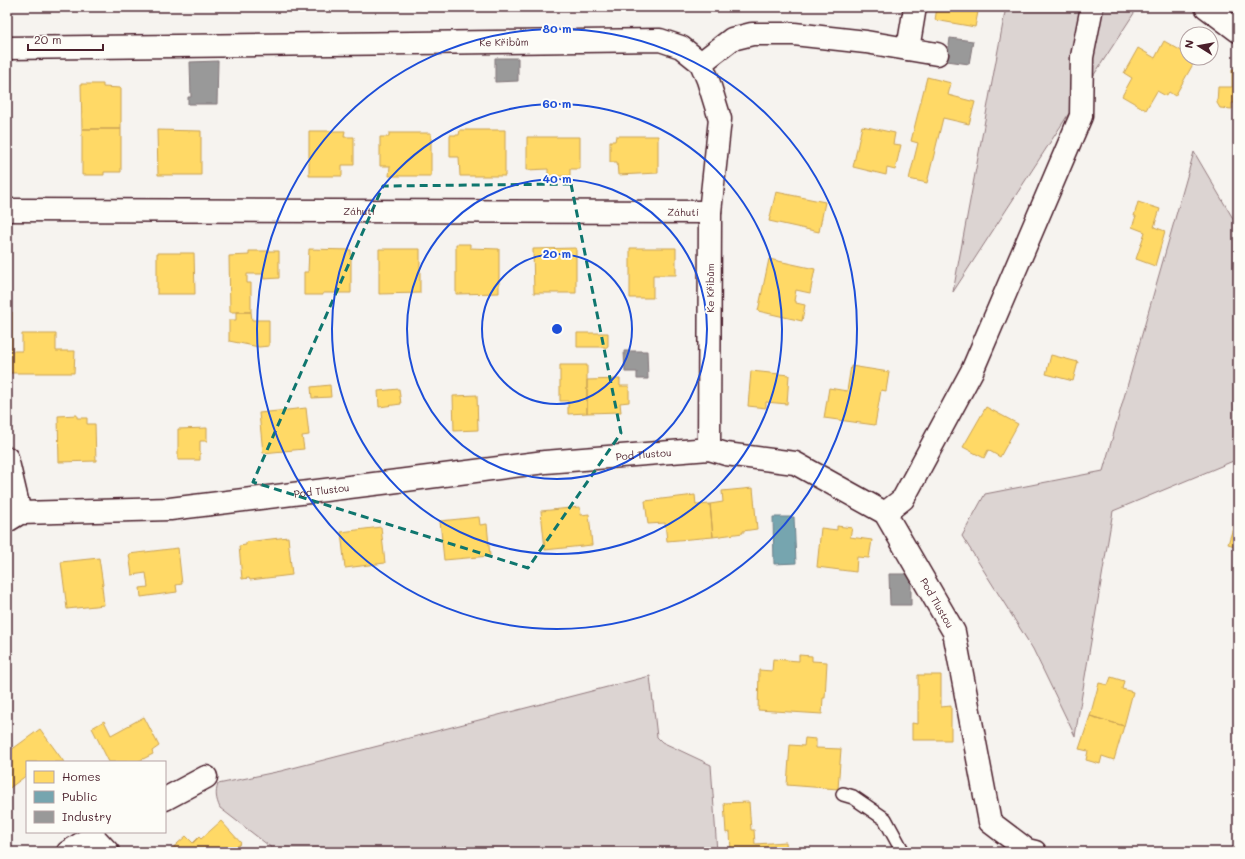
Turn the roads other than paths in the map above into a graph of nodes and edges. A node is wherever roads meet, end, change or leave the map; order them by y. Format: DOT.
graph roads {
  1 [pos="915,7"];
  2 [pos="1092,7"];
  3 [pos="1206,7"];
  4 [pos="1238,31"];
  5 [pos="7,48"];
  6 [pos="908,49"];
  7 [pos="937,54"];
  8 [pos="701,63"];
  9 [pos="7,210"];
  10 [pos="710,212"];
  11 [pos="709,449"];
  12 [pos="7,458"];
  13 [pos="885,512"];
  14 [pos="11,515"];
  15 [pos="206,777"];
  16 [pos="843,794"];
  17 [pos="166,797"];
  18 [pos="97,834"];
  19 [pos="1026,851"];
  20 [pos="68,852"];
  21 [pos="108,852"];
  22 [pos="902,852"];
  1 -- 6 [label="street"];
  2 -- 13 [label="street"];
  3 -- 4 [label="street"];
  5 -- 8 [label="street, Ke Křibům"];
  6 -- 7 [label="street"];
  6 -- 8 [label="street"];
  8 -- 10 [label="street, Ke Křibům"];
  9 -- 10 [label="street, Záhutí"];
  10 -- 11 [label="street, Ke Křibům"];
  11 -- 13 [label="street, Pod Tlustou"];
  11 -- 14 [label="street, Pod Tlustou"];
  12 -- 14 [label="street"];
  13 -- 19 [label="street, Pod Tlustou"];
  15 -- 17 [label="street"];
  16 -- 22 [label="lane"];
  18 -- 20 [label="street"];
  18 -- 21 [label="street"];
}
